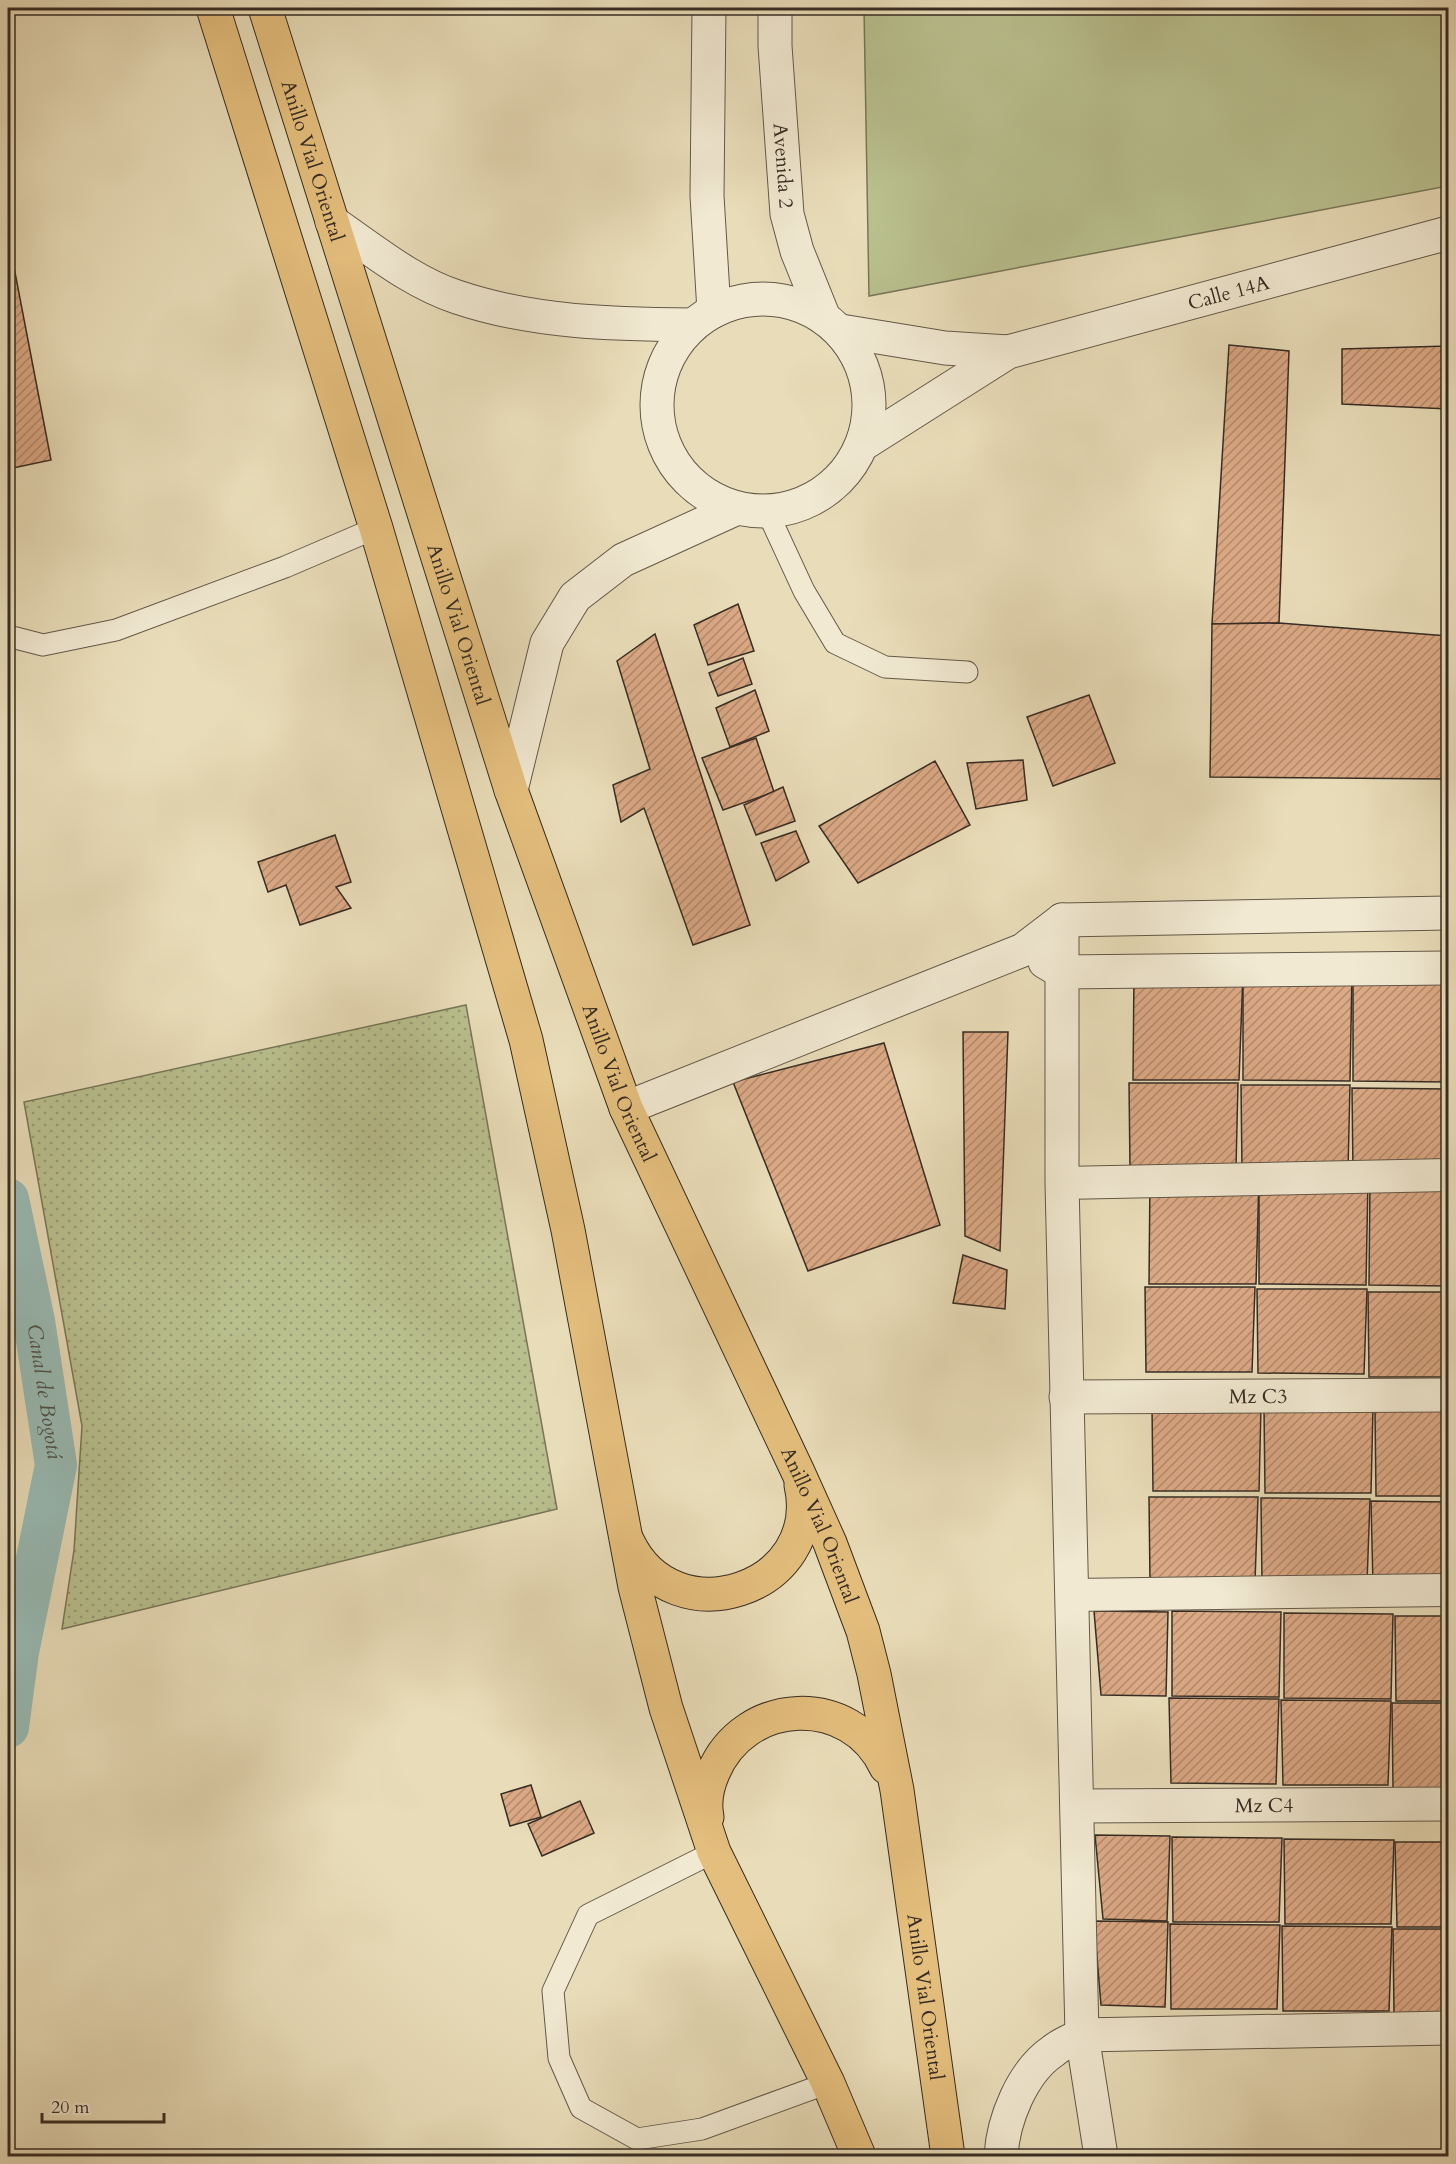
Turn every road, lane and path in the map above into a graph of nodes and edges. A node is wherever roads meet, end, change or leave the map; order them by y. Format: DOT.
graph roads {
  1 [pos="213,8"];
  2 [pos="265,8"];
  3 [pos="709,8"];
  4 [pos="775,8"];
  5 [pos="332,222"];
  6 [pos="1449,233"];
  7 [pos="703,318"];
  8 [pos="832,324"];
  9 [pos="1008,352"];
  10 [pos="862,444"];
  11 [pos="751,510"];
  12 [pos="376,528"];
  13 [pos="8,636"];
  14 [pos="967,672"];
  15 [pos="511,790"];
  16 [pos="1449,913"];
  17 [pos="1062,920"];
  18 [pos="1023,950"];
  19 [pos="1449,968"];
  20 [pos="1062,972"];
  21 [pos="626,1108"];
  22 [pos="1449,1175"];
  23 [pos="1062,1183"];
  24 [pos="1449,1395"];
  25 [pos="1066,1397"];
  26 [pos="798,1472"];
  27 [pos="624,1533"];
  28 [pos="1449,1590"];
  29 [pos="1072,1595"];
  30 [pos="897,1790"];
  31 [pos="1449,1804"];
  32 [pos="1078,1806"];
  33 [pos="714,1852"];
  34 [pos="1449,2028"];
  35 [pos="1082,2035"];
  36 [pos="828,2083"];
  37 [pos="859,2157"];
  38 [pos="948,2157"];
  39 [pos="1001,2157"];
  40 [pos="1101,2157"];
  1 -- 12 [label="highway"];
  2 -- 5 [label="highway, Anillo Vial Oriental"];
  3 -- 7 [label="street"];
  4 -- 8 [label="street, Avenida 2"];
  5 -- 7 [label="street"];
  5 -- 15 [label="highway, Anillo Vial Oriental"];
  6 -- 9 [label="street, Calle 14A"];
  7 -- 8 [label="street"];
  7 -- 11 [label="street"];
  8 -- 9 [label="street, Calle 14A"];
  8 -- 10 [label="street"];
  9 -- 10 [label="street, Calle 14A"];
  10 -- 11 [label="street"];
  11 -- 14 [label="lane"];
  11 -- 15 [label="street"];
  12 -- 13 [label="lane"];
  12 -- 27 [label="highway"];
  15 -- 21 [label="highway, Anillo Vial Oriental"];
  16 -- 17 [label="street"];
  17 -- 18 [label="street"];
  17 -- 20 [label="street"];
  18 -- 20 [label="street"];
  18 -- 21 [label="street"];
  19 -- 20 [label="street"];
  20 -- 23 [label="street"];
  21 -- 26 [label="highway, Anillo Vial Oriental"];
  22 -- 23 [label="street"];
  23 -- 25 [label="street"];
  24 -- 25 [label="street, Mz C3"];
  25 -- 29 [label="street"];
  26 -- 27 [label="highway"];
  26 -- 30 [label="highway, Anillo Vial Oriental"];
  27 -- 33 [label="highway"];
  28 -- 29 [label="street"];
  29 -- 32 [label="street"];
  30 -- 33 [label="highway"];
  30 -- 38 [label="highway, Anillo Vial Oriental"];
  31 -- 32 [label="street, Mz C4"];
  32 -- 35 [label="street"];
  33 -- 36 [label="highway"];
  33 -- 36 [label="lane"];
  34 -- 35 [label="street"];
  35 -- 39 [label="street"];
  35 -- 40 [label="street"];
  36 -- 37 [label="highway"];
}
